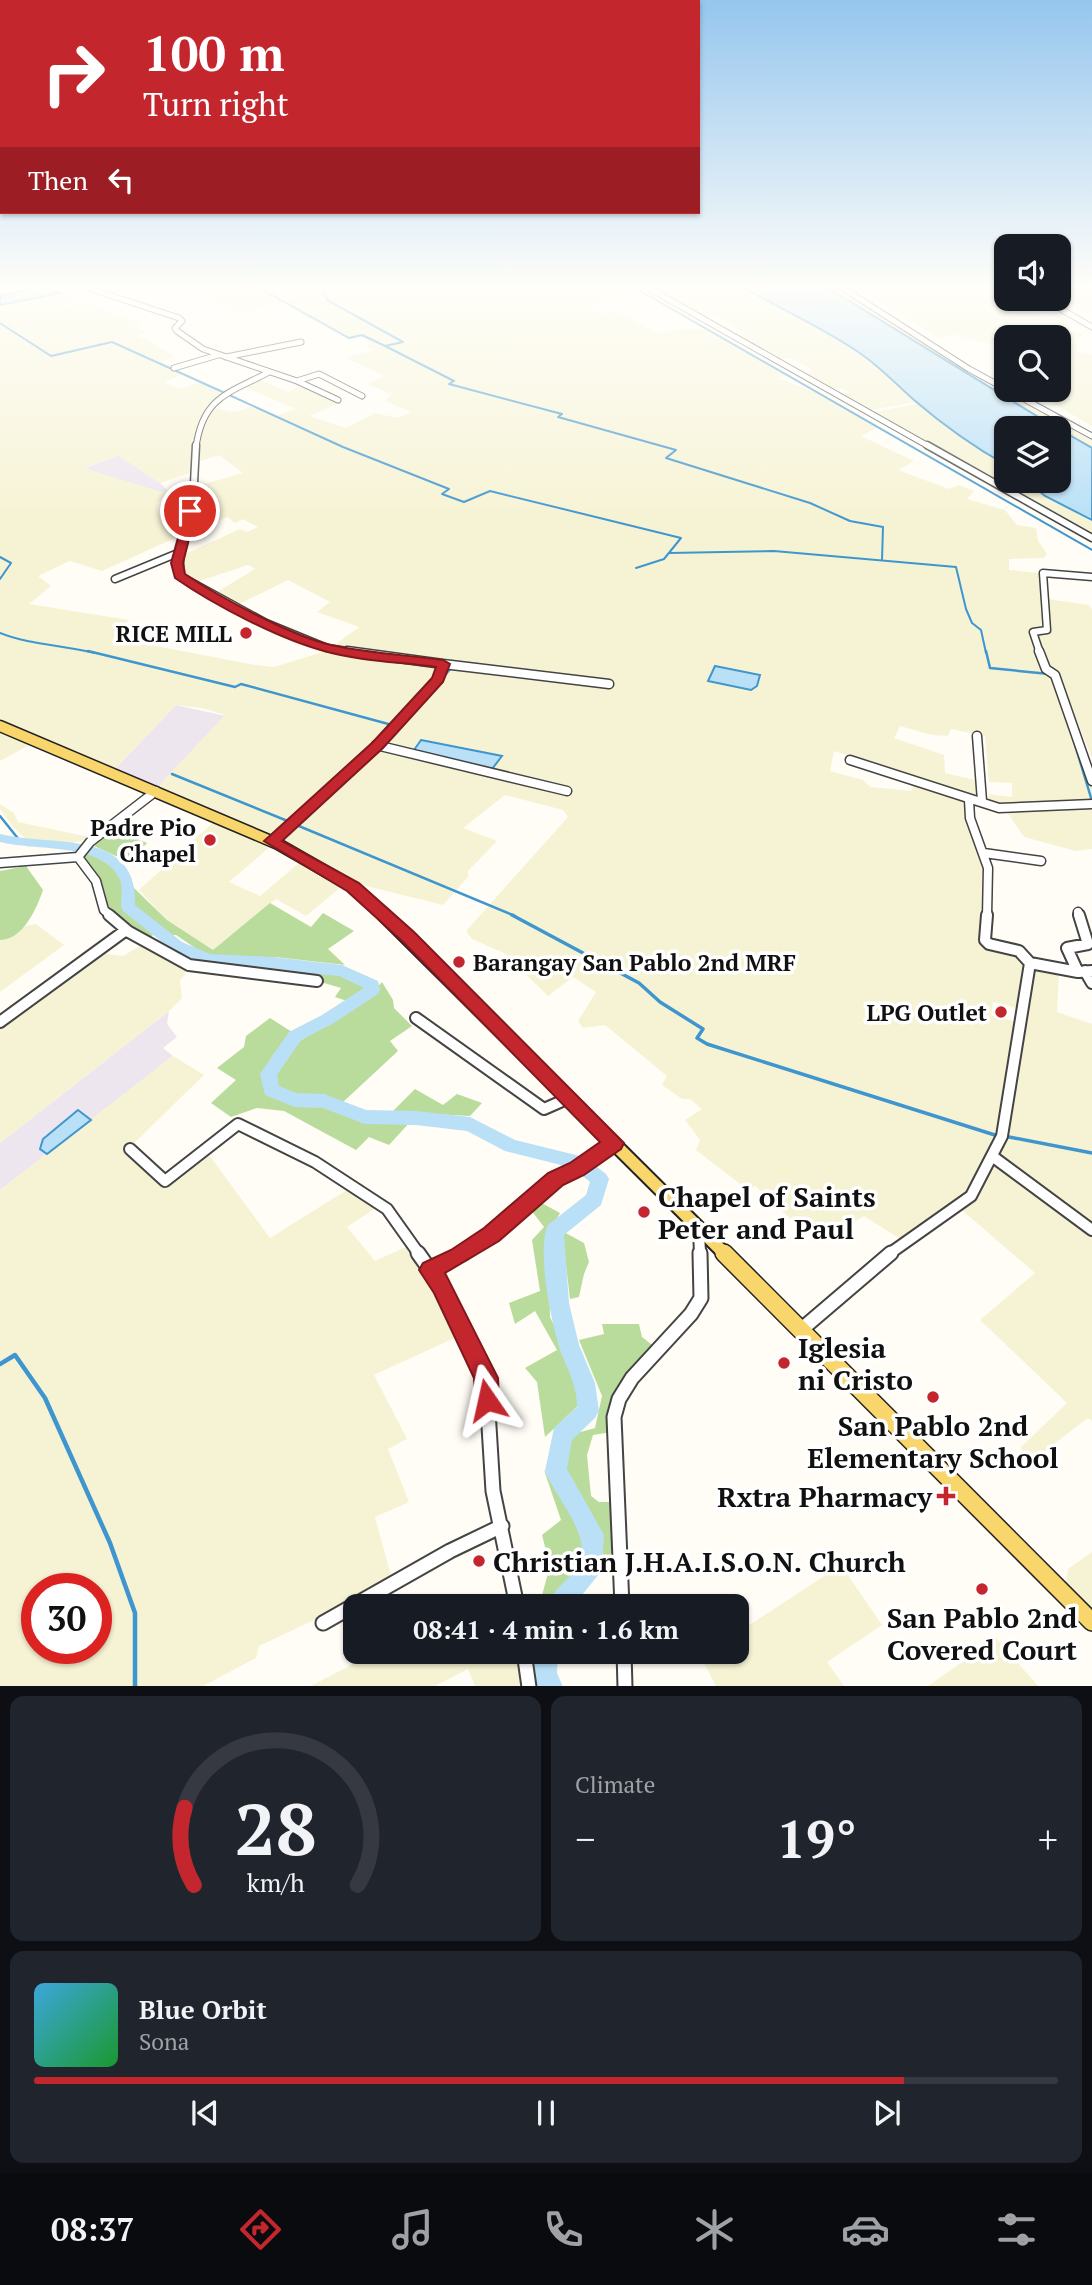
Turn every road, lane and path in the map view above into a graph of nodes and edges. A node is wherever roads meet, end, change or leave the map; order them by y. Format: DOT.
graph roads {
  1 [pos="191,364"];
  2 [pos="244,364"];
  3 [pos="783,364"];
  4 [pos="961,364"];
  5 [pos="174,368"];
  6 [pos="269,372"];
  7 [pos="297,381"];
  8 [pos="362,396"];
  9 [pos="338,400"];
  10 [pos="1092,436"];
  11 [pos="1092,538"];
  12 [pos="178,552"];
  13 [pos="1092,577"];
  14 [pos="115,579"];
  15 [pos="443,664"];
  16 [pos="609,684"];
  17 [pos="0,726"];
  18 [pos="977,736"];
  19 [pos="377,745"];
  20 [pos="850,760"];
  21 [pos="1092,781"];
  22 [pos="567,791"];
  23 [pos="156,792"];
  24 [pos="969,800"];
  25 [pos="982,801"];
  26 [pos="1091,804"];
  27 [pos="272,841"];
  28 [pos="984,853"];
  29 [pos="80,854"];
  30 [pos="1041,861"];
  31 [pos="0,863"];
  32 [pos="1078,912"];
  33 [pos="126,930"];
  34 [pos="1030,963"];
  35 [pos="1085,971"];
  36 [pos="317,981"];
  37 [pos="1092,983"];
  38 [pos="416,1018"];
  39 [pos="0,1022"];
  40 [pos="569,1098"];
  41 [pos="614,1143"];
  42 [pos="130,1149"];
  43 [pos="992,1156"];
  44 [pos="699,1229"];
  45 [pos="1092,1230"];
  46 [pos="430,1270"];
  47 [pos="802,1329"];
  48 [pos="502,1526"];
  49 [pos="515,1594"];
  50 [pos="621,1594"];
  51 [pos="1092,1622"];
  52 [pos="323,1623"];
  53 [pos="526,1664"];
  54 [pos="624,1664"];
  55 [pos="529,1686"];
  56 [pos="625,1686"];
  1 -- 5 [label="street"];
  2 -- 6 [label="street"];
  3 -- 11 [label="street"];
  4 -- 10 [label="street"];
  6 -- 7 [label="street"];
  6 -- 12 [label="street"];
  7 -- 8 [label="street"];
  7 -- 9 [label="street"];
  12 -- 14 [label="street"];
  12 -- 15 [label="street"];
  13 -- 21 [label="street"];
  15 -- 16 [label="street"];
  15 -- 19 [label="street"];
  17 -- 23 [label="main road"];
  18 -- 25 [label="street"];
  19 -- 22 [label="street"];
  19 -- 27 [label="street"];
  20 -- 24 [label="street"];
  23 -- 27 [label="main road"];
  23 -- 29 [label="street"];
  24 -- 25 [label="street"];
  24 -- 28 [label="street"];
  25 -- 26 [label="street"];
  27 -- 40 [label="main road"];
  28 -- 30 [label="street"];
  28 -- 34 [label="street"];
  29 -- 31 [label="street"];
  29 -- 33 [label="street"];
  32 -- 35 [label="street"];
  33 -- 36 [label="street"];
  33 -- 39 [label="street"];
  34 -- 35 [label="street"];
  34 -- 43 [label="street"];
  35 -- 37 [label="street"];
  38 -- 40 [label="street"];
  40 -- 41 [label="main road"];
  41 -- 44 [label="main road"];
  41 -- 46 [label="street"];
  42 -- 46 [label="street"];
  43 -- 45 [label="street"];
  43 -- 47 [label="street"];
  44 -- 47 [label="main road"];
  44 -- 50 [label="street"];
  46 -- 48 [label="street"];
  47 -- 51 [label="main road"];
  48 -- 49 [label="street"];
  48 -- 52 [label="street"];
  53 -- 55 [label="street"];
  54 -- 56 [label="street"];
}
